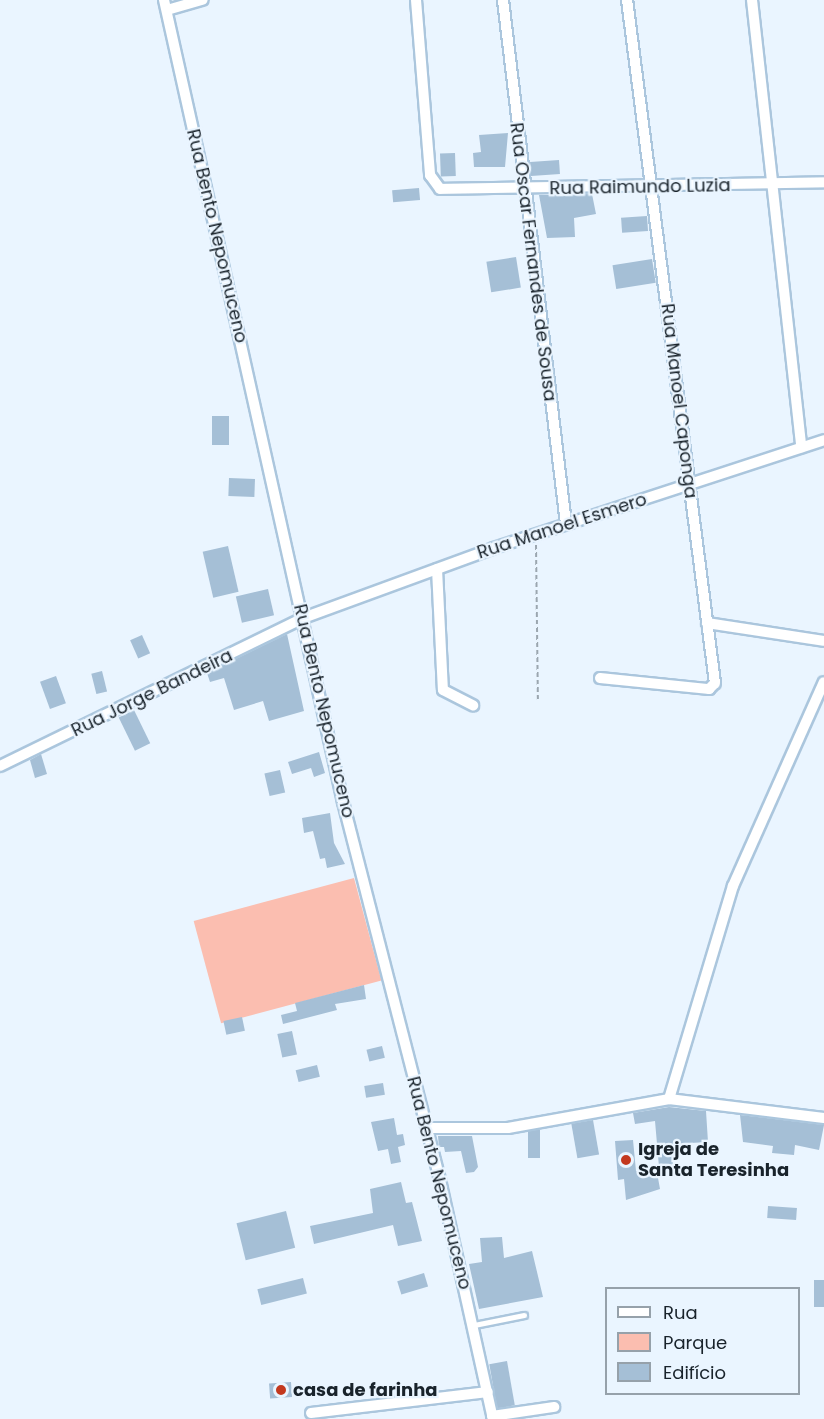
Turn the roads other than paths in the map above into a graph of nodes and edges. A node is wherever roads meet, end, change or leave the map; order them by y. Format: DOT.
graph roads {
  1 [pos="203,0"];
  2 [pos="416,0"];
  3 [pos="503,0"];
  4 [pos="627,0"];
  5 [pos="752,0"];
  6 [pos="166,5"];
  7 [pos="824,182"];
  8 [pos="769,184"];
  9 [pos="649,187"];
  10 [pos="524,190"];
  11 [pos="824,440"];
  12 [pos="801,447"];
  13 [pos="690,485"];
  14 [pos="566,524"];
  15 [pos="436,569"];
  16 [pos="303,618"];
  17 [pos="707,623"];
  18 [pos="824,641"];
  19 [pos="600,678"];
  20 [pos="824,682"];
  21 [pos="473,705"];
  22 [pos="0,766"];
  23 [pos="669,1099"];
  24 [pos="824,1118"];
  25 [pos="427,1128"];
  26 [pos="524,1315"];
  27 [pos="474,1325"];
  28 [pos="488,1392"];
  29 [pos="554,1407"];
  30 [pos="310,1413"];
  31 [pos="493,1418"];
  1 -- 6 [label="street"];
  2 -- 10 [label="street, Rua Raimundo Luzia"];
  3 -- 10 [label="street, Rua Oscar Fernandes de Sousa"];
  4 -- 9 [label="street, Rua Manoel Caponga"];
  5 -- 8 [label="street"];
  6 -- 16 [label="street, Rua Bento Nepomuceno"];
  7 -- 8 [label="street, Rua Raimundo Luzia"];
  8 -- 9 [label="street, Rua Raimundo Luzia"];
  8 -- 12 [label="street"];
  9 -- 10 [label="street, Rua Raimundo Luzia"];
  9 -- 13 [label="street, Rua Manoel Caponga"];
  10 -- 14 [label="street, Rua Oscar Fernandes de Sousa"];
  11 -- 12 [label="street, Rua Manoel Esmero"];
  12 -- 13 [label="street, Rua Manoel Esmero"];
  13 -- 14 [label="street, Rua Manoel Esmero"];
  13 -- 17 [label="street, Rua Manoel Caponga"];
  14 -- 15 [label="street, Rua Manoel Esmero"];
  15 -- 16 [label="street, Rua Manoel Esmero"];
  15 -- 21 [label="street"];
  16 -- 22 [label="street, Rua Jorge Bandeira"];
  16 -- 25 [label="street, Rua Bento Nepomuceno"];
  17 -- 18 [label="street"];
  17 -- 19 [label="street, Rua Manoel Caponga"];
  20 -- 23 [label="street"];
  23 -- 24 [label="street"];
  23 -- 25 [label="street"];
  25 -- 27 [label="street, Rua Bento Nepomuceno"];
  26 -- 27 [label="lane"];
  27 -- 28 [label="street, Rua Bento Nepomuceno"];
  28 -- 30 [label="street"];
  28 -- 31 [label="street, Rua Bento Nepomuceno"];
  29 -- 31 [label="street"];
}
